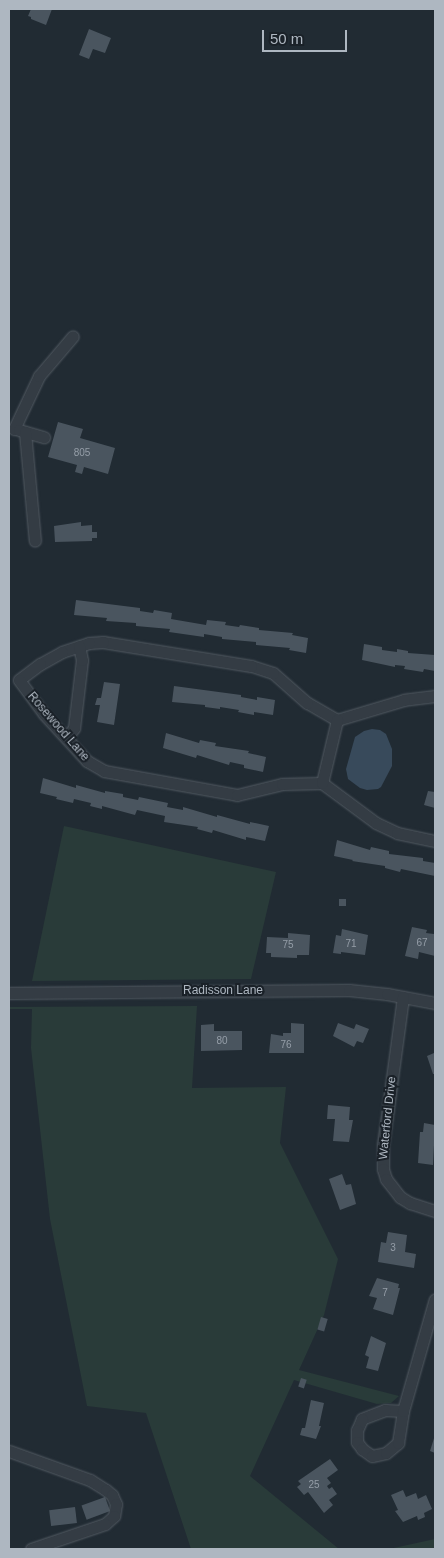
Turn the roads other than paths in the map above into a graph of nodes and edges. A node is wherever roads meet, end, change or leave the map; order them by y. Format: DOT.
graph roads {
  1 [pos="73,336"];
  2 [pos="16,429"];
  3 [pos="44,437"];
  4 [pos="35,541"];
  5 [pos="79,646"];
  6 [pos="14,679"];
  7 [pos="435,696"];
  8 [pos="336,720"];
  9 [pos="66,738"];
  10 [pos="322,783"];
  11 [pos="435,841"];
  12 [pos="9,993"];
  13 [pos="403,997"];
  14 [pos="435,1003"];
  15 [pos="435,1211"];
  16 [pos="435,1299"];
  17 [pos="403,1411"];
  18 [pos="9,1451"];
  19 [pos="31,1549"];
  1 -- 2 [label="street"];
  2 -- 3 [label="street"];
  2 -- 4 [label="street"];
  5 -- 6 [label="street, Rosewood Lane"];
  5 -- 8 [label="street, Rosewood Lane"];
  5 -- 9 [label="street"];
  6 -- 9 [label="street, Rosewood Lane"];
  7 -- 8 [label="street"];
  8 -- 10 [label="street"];
  9 -- 10 [label="street, Rosewood Lane"];
  10 -- 11 [label="street"];
  12 -- 13 [label="street, Radisson Lane"];
  13 -- 14 [label="street, Radisson Lane"];
  13 -- 15 [label="street, Waterford Drive"];
  16 -- 17 [label="street"];
  17 -- 17 [label="street"];
  18 -- 19 [label="street"];
}
